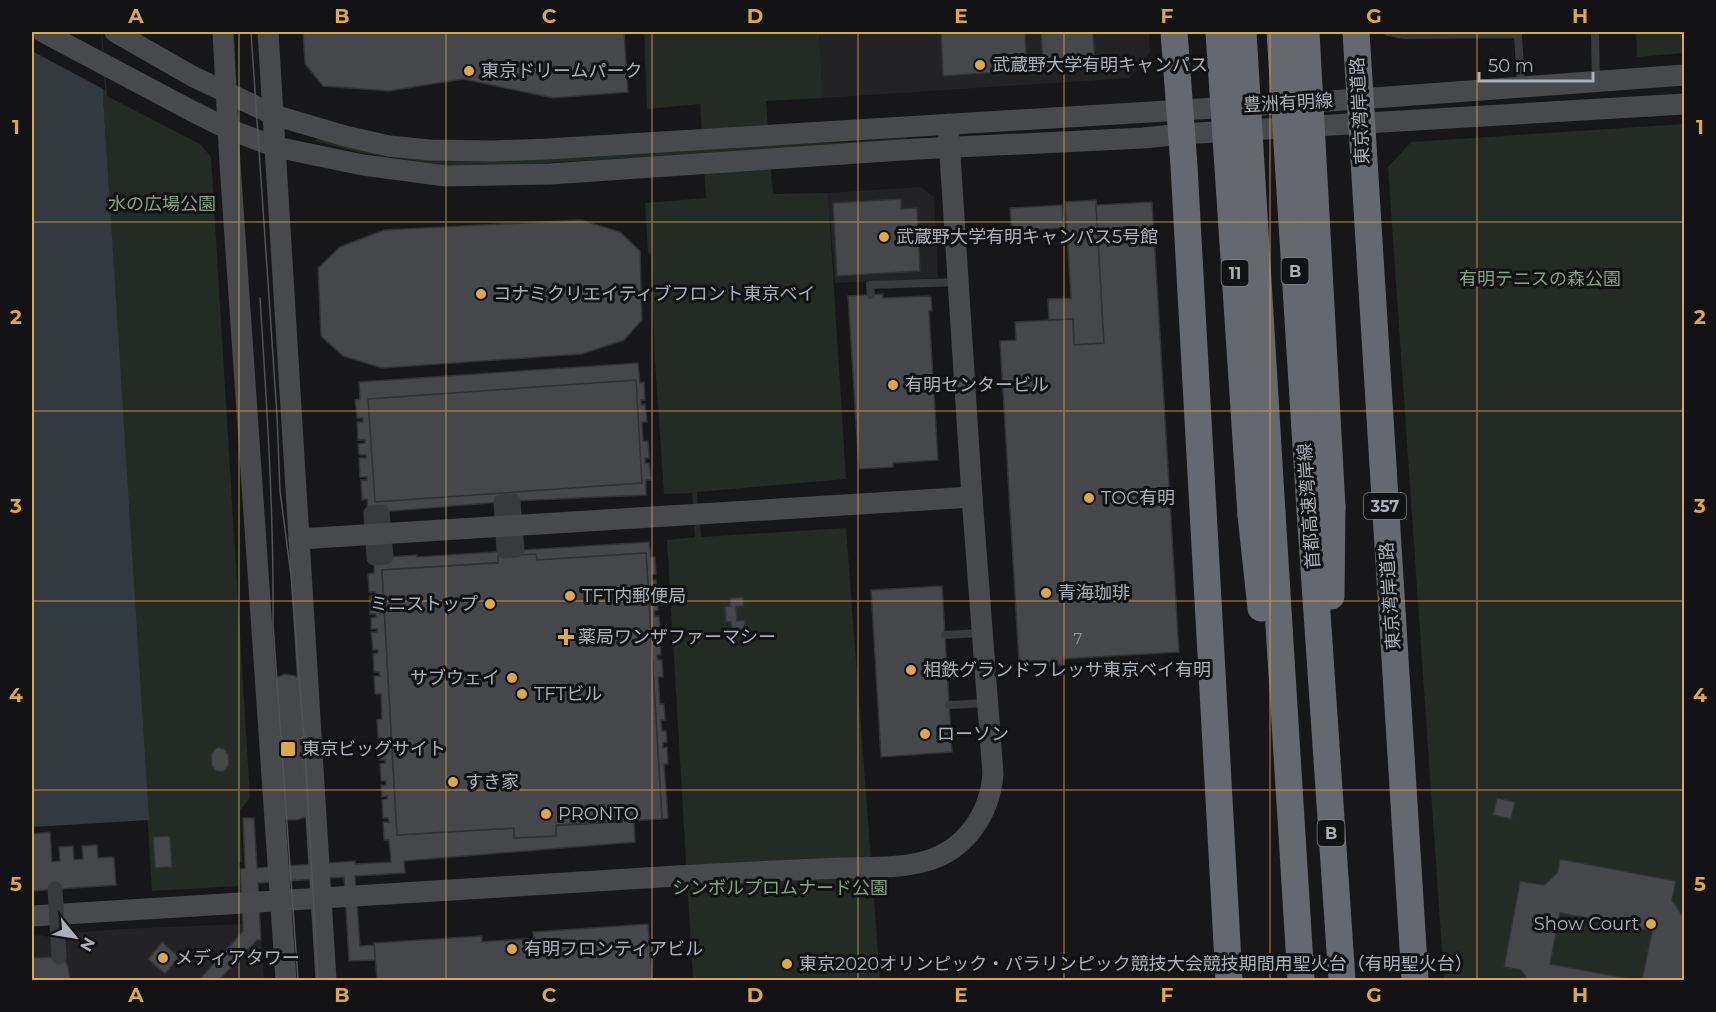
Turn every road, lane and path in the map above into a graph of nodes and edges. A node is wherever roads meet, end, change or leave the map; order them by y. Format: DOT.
graph roads {
  1 [pos="43,32"];
  2 [pos="115,32"];
  3 [pos="223,32"];
  4 [pos="268,32"];
  5 [pos="1174,32"];
  6 [pos="1219,32"];
  7 [pos="1243,32"];
  8 [pos="1280,32"];
  9 [pos="1306,32"];
  10 [pos="1356,32"];
  11 [pos="1388,32"];
  12 [pos="1595,32"];
  13 [pos="1684,75"];
  14 [pos="1596,81"];
  15 [pos="1521,87"];
  16 [pos="227,94"];
  17 [pos="1684,104"];
  18 [pos="1360,111"];
  19 [pos="274,115"];
  20 [pos="1181,121"];
  21 [pos="948,124"];
  22 [pos="228,129"];
  23 [pos="276,147"];
  24 [pos="950,148"];
  25 [pos="960,282"];
  26 [pos="871,295"];
  27 [pos="972,497"];
  28 [pos="1321,509"];
  29 [pos="1262,514"];
  30 [pos="299,539"];
  31 [pos="983,633"];
  32 [pos="945,635"];
  33 [pos="989,703"];
  34 [pos="949,705"];
  35 [pos="55,889"];
  36 [pos="321,899"];
  37 [pos="280,901"];
  38 [pos="32,916"];
  39 [pos="59,957"];
  40 [pos="286,981"];
  41 [pos="326,981"];
  42 [pos="1229,981"];
  43 [pos="1301,981"];
  44 [pos="1342,981"];
  45 [pos="1414,981"];
  1 -- 22 [label="street"];
  2 -- 16 [label="street"];
  3 -- 16 [label="street"];
  4 -- 19 [label="street"];
  5 -- 20 [label="highway"];
  6 -- 29 [label="highway, 11, bridge"];
  7 -- 29 [label="highway, 首都高速湾岸線 / B, bridge"];
  8 -- 28 [label="highway, 首都高速湾岸線 / B, bridge"];
  9 -- 28 [label="highway, bridge"];
  10 -- 18 [label="highway, 東京湾岸道路 / 357"];
  11 -- 15 [label="lane"];
  12 -- 14 [label="lane"];
  13 -- 14 [label="street, 豊洲有明線"];
  14 -- 15 [label="street, 豊洲有明線"];
  15 -- 18 [label="street, 豊洲有明線"];
  16 -- 19 [label="street"];
  16 -- 22 [label="street"];
  17 -- 18 [label="street, 豊洲有明線"];
  18 -- 20 [label="street, 豊洲有明線"];
  18 -- 45 [label="highway, 東京湾岸道路 / 357"];
  19 -- 21 [label="street"];
  19 -- 23 [label="street"];
  20 -- 21 [label="street"];
  20 -- 24 [label="street"];
  20 -- 42 [label="highway"];
  21 -- 24 [label="street"];
  22 -- 23 [label="street"];
  22 -- 37 [label="street"];
  23 -- 24 [label="street"];
  23 -- 30 [label="street"];
  24 -- 25 [label="street"];
  25 -- 26 [label="lane"];
  25 -- 27 [label="street"];
  27 -- 30 [label="street"];
  27 -- 31 [label="street"];
  28 -- 44 [label="highway, 首都高速湾岸線 / B"];
  29 -- 43 [label="highway, 11"];
  30 -- 36 [label="street"];
  31 -- 32 [label="lane"];
  31 -- 33 [label="street"];
  33 -- 34 [label="lane"];
  33 -- 36 [label="street"];
  35 -- 39 [label="street, bridge"];
  36 -- 37 [label="street"];
  36 -- 41 [label="street"];
  37 -- 38 [label="street"];
  37 -- 40 [label="street"];
}
